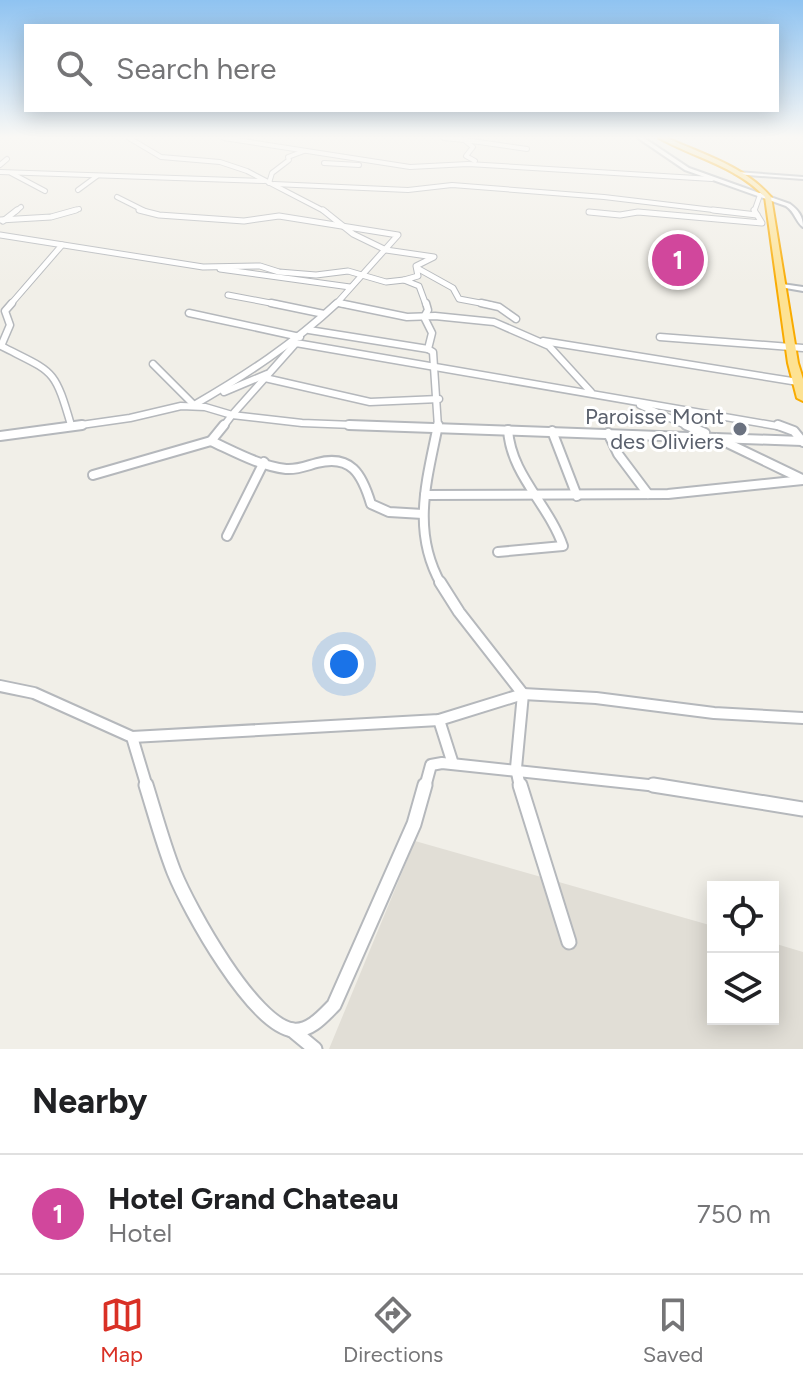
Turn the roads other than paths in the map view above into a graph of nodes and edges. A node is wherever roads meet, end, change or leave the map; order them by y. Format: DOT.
graph roads {
  1 [pos="37,187"];
  2 [pos="82,187"];
  3 [pos="278,187"];
  4 [pos="365,187"];
  5 [pos="447,187"];
  6 [pos="474,187"];
  7 [pos="736,187"];
  8 [pos="759,187"];
  9 [pos="78,190"];
  10 [pos="45,191"];
  11 [pos="764,196"];
  12 [pos="117,197"];
  13 [pos="21,207"];
  14 [pos="79,209"];
  15 [pos="589,212"];
  16 [pos="756,214"];
  17 [pos="802,221"];
  18 [pos="1,222"];
  19 [pos="344,226"];
  20 [pos="0,235"];
  21 [pos="62,245"];
  22 [pos="386,250"];
  23 [pos="417,267"];
  24 [pos="211,268"];
  25 [pos="361,277"];
  26 [pos="404,280"];
  27 [pos="782,286"];
  28 [pos="350,287"];
  29 [pos="803,289"];
  30 [pos="228,295"];
  31 [pos="337,303"];
  32 [pos="189,313"];
  33 [pos="324,314"];
  34 [pos="424,317"];
  35 [pos="516,319"];
  36 [pos="309,330"];
  37 [pos="301,337"];
  38 [pos="660,337"];
  39 [pos="540,341"];
  40 [pos="799,347"];
  41 [pos="428,349"];
  42 [pos="153,364"];
  43 [pos="434,366"];
  44 [pos="268,375"];
  45 [pos="798,382"];
  46 [pos="592,393"];
  47 [pos="803,398"];
  48 [pos="439,399"];
  49 [pos="626,399"];
  50 [pos="194,405"];
  51 [pos="232,415"];
  52 [pos="71,425"];
  53 [pos="438,428"];
  54 [pos="508,430"];
  55 [pos="552,431"];
  56 [pos="608,433"];
  57 [pos="0,436"];
  58 [pos="711,436"];
  59 [pos="211,441"];
  60 [pos="803,441"];
  61 [pos="264,462"];
  62 [pos="93,475"];
  63 [pos="803,480"];
  64 [pos="648,494"];
  65 [pos="425,495"];
  66 [pos="534,496"];
  67 [pos="577,496"];
  68 [pos="423,514"];
  69 [pos="227,536"];
  70 [pos="498,552"];
  71 [pos="0,686"];
  72 [pos="523,694"];
  73 [pos="803,718"];
  74 [pos="439,720"];
  75 [pos="132,737"];
  76 [pos="453,764"];
  77 [pos="516,768"];
  78 [pos="803,809"];
  79 [pos="569,942"];
  80 [pos="292,1030"];
  81 [pos="315,1049"];
  1 -- 10 [label="street"];
  2 -- 9 [label="street"];
  3 -- 19 [label="street"];
  4 -- 5 [label="street"];
  6 -- 16 [label="street"];
  7 -- 11 [label="street"];
  8 -- 11 [label="highway"];
  11 -- 16 [label="street"];
  11 -- 17 [label="street"];
  11 -- 27 [label="highway"];
  12 -- 19 [label="street"];
  13 -- 18 [label="street"];
  14 -- 18 [label="street"];
  15 -- 16 [label="street"];
  19 -- 22 [label="street"];
  19 -- 22 [label="street"];
  20 -- 21 [label="street"];
  21 -- 24 [label="street"];
  21 -- 52 [label="street"];
  22 -- 23 [label="street"];
  22 -- 25 [label="street"];
  23 -- 26 [label="street"];
  23 -- 35 [label="street"];
  24 -- 25 [label="street"];
  24 -- 28 [label="street"];
  25 -- 26 [label="street"];
  25 -- 28 [label="street"];
  26 -- 34 [label="street"];
  27 -- 29 [label="street"];
  27 -- 40 [label="highway"];
  28 -- 31 [label="street"];
  30 -- 33 [label="street"];
  31 -- 33 [label="street"];
  31 -- 34 [label="street"];
  32 -- 37 [label="street"];
  33 -- 36 [label="street"];
  34 -- 39 [label="street"];
  34 -- 41 [label="street"];
  36 -- 37 [label="street"];
  36 -- 41 [label="street"];
  37 -- 50 [label="street"];
  38 -- 40 [label="street"];
  39 -- 45 [label="street"];
  39 -- 46 [label="street"];
  40 -- 45 [label="highway"];
  41 -- 43 [label="street"];
  42 -- 50 [label="street"];
  43 -- 44 [label="street"];
  43 -- 46 [label="street"];
  43 -- 48 [label="street"];
  44 -- 48 [label="street"];
  44 -- 50 [label="street"];
  44 -- 51 [label="street"];
  45 -- 47 [label="highway"];
  46 -- 49 [label="street"];
  48 -- 53 [label="street"];
  49 -- 58 [label="street"];
  49 -- 60 [label="street"];
  50 -- 51 [label="street"];
  50 -- 52 [label="street"];
  51 -- 53 [label="street"];
  51 -- 59 [label="street"];
  52 -- 57 [label="street"];
  53 -- 54 [label="street"];
  53 -- 65 [label="street"];
  54 -- 55 [label="street"];
  54 -- 66 [label="street"];
  55 -- 56 [label="street"];
  55 -- 67 [label="street"];
  56 -- 58 [label="street"];
  56 -- 64 [label="street"];
  58 -- 60 [label="street"];
  58 -- 63 [label="street"];
  59 -- 61 [label="street"];
  59 -- 62 [label="street"];
  61 -- 68 [label="street"];
  61 -- 69 [label="street"];
  63 -- 64 [label="street"];
  64 -- 67 [label="street"];
  65 -- 66 [label="street"];
  65 -- 68 [label="street"];
  66 -- 67 [label="street"];
  66 -- 70 [label="street"];
  68 -- 72 [label="street"];
  71 -- 75 [label="street"];
  72 -- 73 [label="street"];
  72 -- 74 [label="street"];
  72 -- 77 [label="street"];
  74 -- 75 [label="street"];
  74 -- 76 [label="street"];
  75 -- 80 [label="street"];
  76 -- 77 [label="street"];
  76 -- 80 [label="street"];
  77 -- 78 [label="street"];
  77 -- 79 [label="street"];
  80 -- 81 [label="street"];
}
